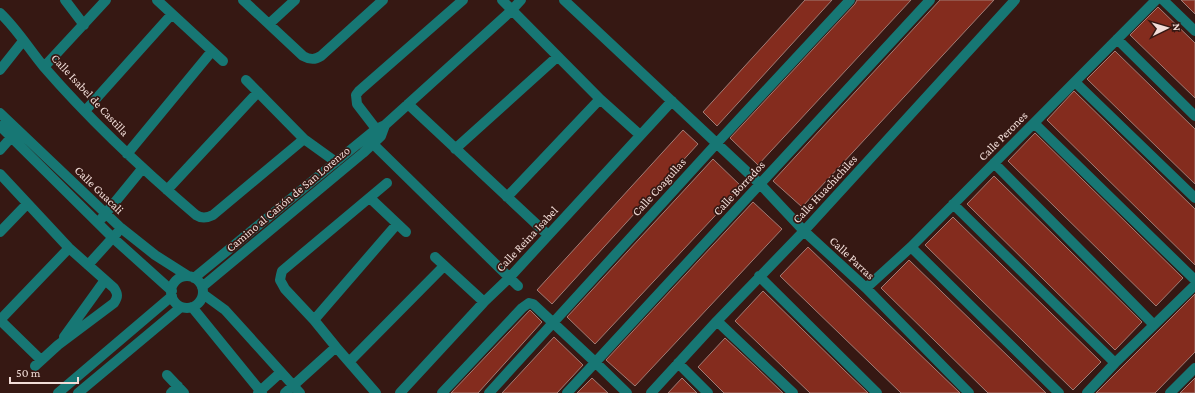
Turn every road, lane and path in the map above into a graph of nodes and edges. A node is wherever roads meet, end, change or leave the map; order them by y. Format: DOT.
graph roads {
  1 [pos="65,0"];
  2 [pos="106,0"];
  3 [pos="157,0"];
  4 [pos="243,0"];
  5 [pos="296,0"];
  6 [pos="383,0"];
  7 [pos="463,0"];
  8 [pos="502,0"];
  9 [pos="521,0"];
  10 [pos="564,0"];
  11 [pos="850,0"];
  12 [pos="930,0"];
  13 [pos="1015,0"];
  14 [pos="1156,0"];
  15 [pos="1163,0"];
  16 [pos="511,10"];
  17 [pos="0,12"];
  18 [pos="172,14"];
  19 [pos="269,24"];
  20 [pos="84,25"];
  21 [pos="1195,31"];
  22 [pos="1117,39"];
  23 [pos="24,41"];
  24 [pos="212,51"];
  25 [pos="557,56"];
  26 [pos="223,62"];
  27 [pos="44,67"];
  28 [pos="0,70"];
  29 [pos="246,80"];
  30 [pos="1075,82"];
  31 [pos="258,92"];
  32 [pos="600,100"];
  33 [pos="672,101"];
  34 [pos="408,104"];
  35 [pos="85,111"];
  36 [pos="0,113"];
  37 [pos="1195,116"];
  38 [pos="1034,124"];
  39 [pos="0,126"];
  40 [pos="381,130"];
  41 [pos="14,133"];
  42 [pos="640,135"];
  43 [pos="304,139"];
  44 [pos="370,140"];
  45 [pos="716,143"];
  46 [pos="455,149"];
  47 [pos="0,150"];
  48 [pos="127,154"];
  49 [pos="336,162"];
  50 [pos="994,163"];
  51 [pos="142,169"];
  52 [pos="0,174"];
  53 [pos="387,183"];
  54 [pos="760,184"];
  55 [pos="167,190"];
  56 [pos="507,197"];
  57 [pos="370,198"];
  58 [pos="1195,198"];
  59 [pos="27,204"];
  60 [pos="953,204"];
  61 [pos="105,214"];
  62 [pos="98,223"];
  63 [pos="397,224"];
  64 [pos="121,228"];
  65 [pos="804,231"];
  66 [pos="0,232"];
  67 [pos="406,232"];
  68 [pos="548,235"];
  69 [pos="112,237"];
  70 [pos="911,247"];
  71 [pos="69,248"];
  72 [pos="435,257"];
  73 [pos="88,265"];
  74 [pos="444,266"];
  75 [pos="759,276"];
  76 [pos="191,277"];
  77 [pos="509,278"];
  78 [pos="104,280"];
  79 [pos="1195,280"];
  80 [pos="1195,285"];
  81 [pos="518,286"];
  82 [pos="866,288"];
  83 [pos="203,290"];
  84 [pos="172,294"];
  85 [pos="484,302"];
  86 [pos="181,307"];
  87 [pos="192,307"];
  88 [pos="314,320"];
  89 [pos="717,321"];
  90 [pos="554,322"];
  91 [pos="1154,325"];
  92 [pos="58,345"];
  93 [pos="336,347"];
  94 [pos="349,362"];
  95 [pos="595,362"];
  96 [pos="678,363"];
  97 [pos="1115,363"];
  98 [pos="1195,368"];
  99 [pos="280,372"];
  100 [pos="168,374"];
  101 [pos="296,389"];
  102 [pos="178,391"];
  103 [pos="260,392"];
  104 [pos="58,393"];
  105 [pos="78,393"];
  106 [pos="285,393"];
  107 [pos="376,393"];
  108 [pos="400,393"];
  109 [pos="442,393"];
  110 [pos="489,393"];
  111 [pos="567,393"];
  112 [pos="627,393"];
  113 [pos="651,393"];
  114 [pos="708,393"];
  115 [pos="793,393"];
  116 [pos="877,393"];
  117 [pos="969,393"];
  118 [pos="1059,393"];
  119 [pos="1087,393"];
  120 [pos="1170,393"];
  1 -- 20 [label="street"];
  2 -- 20 [label="street"];
  3 -- 18 [label="street"];
  4 -- 19 [label="street"];
  5 -- 19 [label="street"];
  6 -- 19 [label="street"];
  7 -- 40 [label="street"];
  8 -- 16 [label="street"];
  9 -- 16 [label="street, Camino al Cañón de San Lorenzo"];
  10 -- 33 [label="street, Calle Parras"];
  11 -- 45 [label="street, Calle Coagullas"];
  12 -- 54 [label="street, Calle Borrados"];
  13 -- 65 [label="street, Calle Huachichiles"];
  14 -- 22 [label="street, Calle Perones"];
  15 -- 21 [label="street"];
  16 -- 25 [label="street"];
  16 -- 34 [label="street, Camino al Cañón de San Lorenzo"];
  17 -- 23 [label="street, Calle Isabel de Castilla"];
  18 -- 24 [label="street"];
  18 -- 35 [label="street"];
  20 -- 27 [label="street"];
  22 -- 30 [label="street, Calle Perones"];
  22 -- 37 [label="street"];
  23 -- 27 [label="street, Calle Isabel de Castilla"];
  23 -- 28 [label="street"];
  24 -- 26 [label="street"];
  24 -- 48 [label="street"];
  25 -- 32 [label="street"];
  25 -- 46 [label="street"];
  27 -- 35 [label="street, Calle Isabel de Castilla"];
  29 -- 31 [label="street"];
  30 -- 38 [label="street, Calle Perones"];
  30 -- 58 [label="street"];
  31 -- 43 [label="street"];
  31 -- 55 [label="street"];
  32 -- 42 [label="street"];
  32 -- 56 [label="street"];
  33 -- 42 [label="street, Calle Reina Isabel"];
  33 -- 45 [label="street, Calle Parras"];
  34 -- 40 [label="street, Camino al Cañón de San Lorenzo"];
  34 -- 46 [label="street"];
  35 -- 48 [label="street, Calle Isabel de Castilla"];
  36 -- 41 [label="street, Calle Guacali"];
  38 -- 50 [label="street, Calle Perones"];
  38 -- 79 [label="street"];
  39 -- 41 [label="street, Calle Guacali"];
  40 -- 44 [label="street, Camino al Cañón de San Lorenzo"];
  41 -- 47 [label="street"];
  41 -- 61 [label="street, Calle Guacali"];
  41 -- 62 [label="street, Calle Guacali"];
  42 -- 68 [label="street, Calle Reina Isabel"];
  43 -- 49 [label="street"];
  43 -- 55 [label="street, Calle Isabel de Castilla"];
  44 -- 49 [label="street, Camino al Cañón de San Lorenzo"];
  44 -- 77 [label="street"];
  44 -- 83 [label="street, Camino al Cañón de San Lorenzo"];
  45 -- 54 [label="street, Calle Parras"];
  45 -- 90 [label="street, Calle Coagullas"];
  46 -- 56 [label="street"];
  48 -- 51 [label="street, Calle Isabel de Castilla"];
  49 -- 76 [label="street, Camino al Cañón de San Lorenzo"];
  50 -- 60 [label="street, Calle Perones"];
  50 -- 91 [label="street"];
  51 -- 55 [label="street, Calle Isabel de Castilla"];
  51 -- 61 [label="street"];
  52 -- 59 [label="street"];
  53 -- 57 [label="street"];
  54 -- 65 [label="street, Calle Parras"];
  54 -- 95 [label="street, Calle Borrados"];
  56 -- 68 [label="street"];
  57 -- 63 [label="street"];
  57 -- 88 [label="street"];
  59 -- 66 [label="street"];
  59 -- 71 [label="street"];
  60 -- 70 [label="street, Calle Perones"];
  60 -- 97 [label="street"];
  61 -- 62 [label="street"];
  61 -- 64 [label="street, Calle Guacali"];
  62 -- 69 [label="street, Calle Guacali"];
  63 -- 67 [label="street"];
  63 -- 88 [label="street"];
  64 -- 69 [label="street"];
  64 -- 76 [label="street, Calle Guacali"];
  65 -- 75 [label="street, Calle Huachichiles"];
  65 -- 82 [label="street, Calle Parras"];
  68 -- 77 [label="street, Calle Reina Isabel"];
  69 -- 73 [label="street"];
  69 -- 84 [label="street, Calle Guacali"];
  70 -- 82 [label="street, Calle Perones"];
  70 -- 118 [label="street"];
  71 -- 73 [label="street"];
  71 -- 92 [label="street"];
  72 -- 74 [label="street"];
  73 -- 78 [label="street"];
  74 -- 85 [label="street"];
  74 -- 94 [label="street"];
  75 -- 89 [label="street, Calle Huachichiles"];
  75 -- 116 [label="street"];
  76 -- 83 [label="street"];
  76 -- 84 [label="street"];
  77 -- 81 [label="street"];
  77 -- 85 [label="street, Calle Reina Isabel"];
  78 -- 92 [label="street"];
  78 -- 92 [label="street"];
  80 -- 91 [label="street"];
  82 -- 117 [label="street, Calle Parras"];
  83 -- 87 [label="street"];
  83 -- 99 [label="street"];
  84 -- 86 [label="street"];
  84 -- 104 [label="street"];
  85 -- 108 [label="street, Calle Reina Isabel"];
  86 -- 87 [label="street"];
  86 -- 105 [label="street"];
  87 -- 103 [label="street"];
  88 -- 93 [label="street"];
  89 -- 96 [label="street, Calle Huachichiles"];
  89 -- 115 [label="street"];
  90 -- 95 [label="street"];
  90 -- 109 [label="street"];
  90 -- 110 [label="street, Calle Coagullas"];
  91 -- 97 [label="street"];
  93 -- 94 [label="street"];
  93 -- 101 [label="street"];
  94 -- 107 [label="street"];
  95 -- 111 [label="street, Calle Borrados"];
  95 -- 112 [label="street"];
  96 -- 113 [label="street, Calle Huachichiles"];
  96 -- 114 [label="street"];
  97 -- 119 [label="street"];
  98 -- 120 [label="street"];
  99 -- 101 [label="street"];
  99 -- 103 [label="street"];
  100 -- 102 [label="street"];
  101 -- 106 [label="street"];
}
